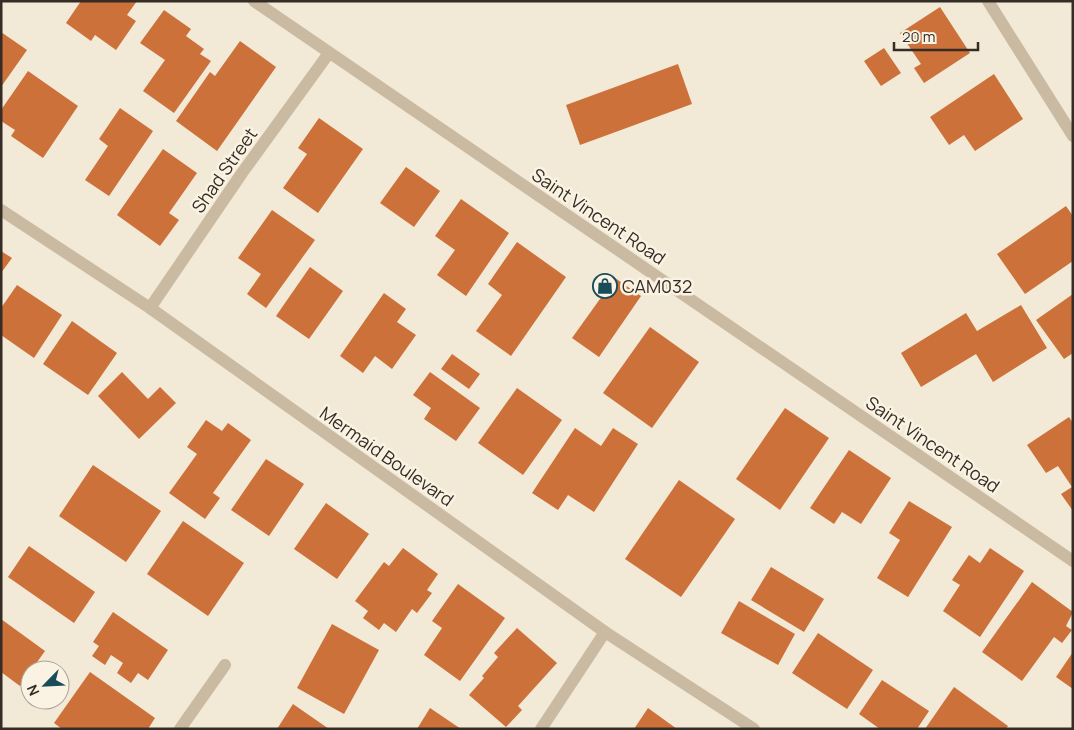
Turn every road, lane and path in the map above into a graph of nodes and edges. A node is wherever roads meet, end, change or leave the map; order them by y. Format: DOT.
graph roads {
  1 [pos="254,1"];
  2 [pos="988,1"];
  3 [pos="329,53"];
  4 [pos="1073,136"];
  5 [pos="1,210"];
  6 [pos="150,308"];
  7 [pos="1073,561"];
  8 [pos="605,632"];
  9 [pos="224,665"];
  10 [pos="180,729"];
  11 [pos="541,729"];
  12 [pos="754,729"];
  1 -- 3 [label="street, Saint Vincent Road"];
  2 -- 4 [label="street"];
  3 -- 6 [label="street, Shad Street"];
  3 -- 7 [label="street, Saint Vincent Road"];
  5 -- 6 [label="street, Mermaid Boulevard"];
  6 -- 8 [label="street, Mermaid Boulevard"];
  8 -- 11 [label="street"];
  8 -- 12 [label="street, Mermaid Boulevard"];
  9 -- 10 [label="street"];
}
